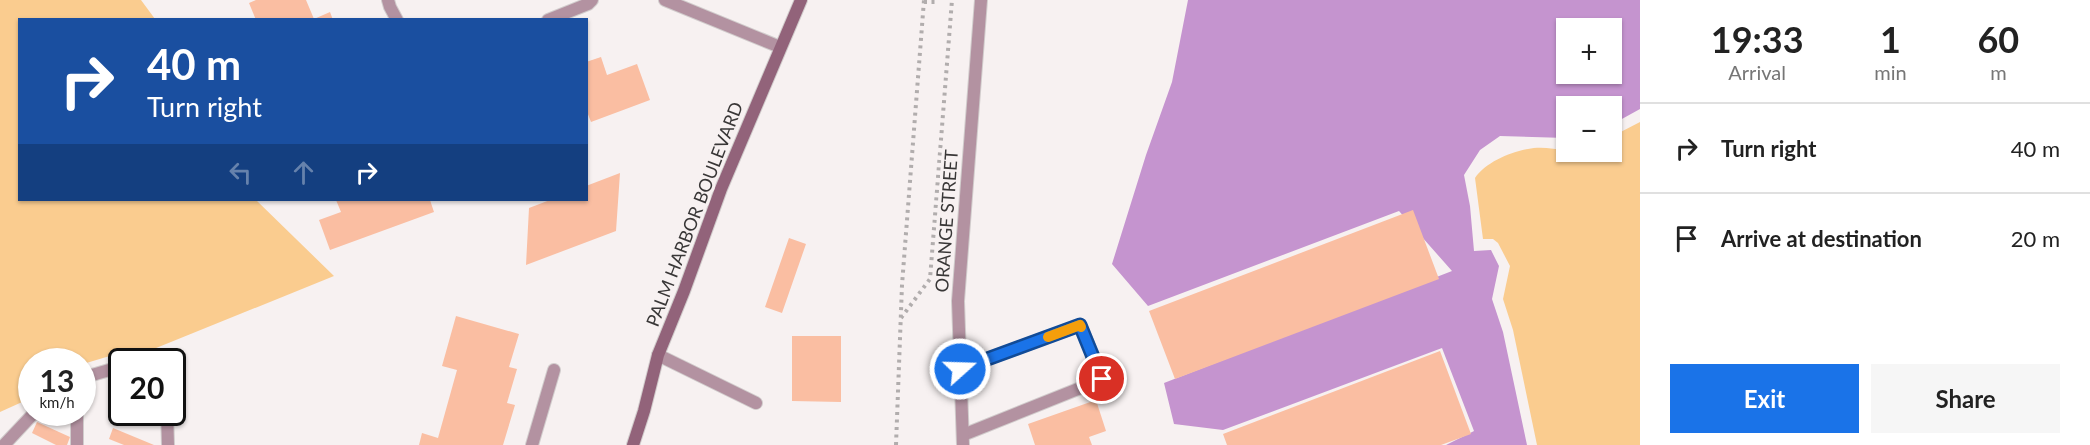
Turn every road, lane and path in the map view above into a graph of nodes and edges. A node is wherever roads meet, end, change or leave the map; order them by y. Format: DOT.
graph roads {
  1 [pos="388,0"];
  2 [pos="592,0"];
  3 [pos="664,0"];
  4 [pos="801,0"];
  5 [pos="937,0"];
  6 [pos="952,0"];
  7 [pos="981,0"];
  8 [pos="924,1"];
  9 [pos="396,18"];
  10 [pos="553,18"];
  11 [pos="780,47"];
  12 [pos="900,318"];
  13 [pos="658,355"];
  14 [pos="960,369"];
  15 [pos="554,370"];
  16 [pos="756,403"];
  17 [pos="22,426"];
  18 [pos="77,426"];
  19 [pos="167,426"];
  20 [pos="963,440"];
  21 [pos="4,445"];
  22 [pos="77,445"];
  23 [pos="168,445"];
  24 [pos="532,445"];
  25 [pos="633,445"];
  26 [pos="896,445"];
  1 -- 9 [label="street"];
  2 -- 10 [label="street"];
  3 -- 11 [label="street"];
  4 -- 11 [label="main road, PALM HARBOR BOULEVARD"];
  5 -- 8 [label="path"];
  6 -- 12 [label="path"];
  7 -- 14 [label="street, ORANGE STREET"];
  8 -- 12 [label="path"];
  11 -- 13 [label="main road, PALM HARBOR BOULEVARD"];
  12 -- 26 [label="path"];
  13 -- 16 [label="street"];
  13 -- 25 [label="main road, PALM HARBOR BOULEVARD"];
  14 -- 20 [label="street, ORANGE STREET"];
  14 -- 20 [label="street"];
  15 -- 24 [label="street"];
  17 -- 21 [label="street"];
  18 -- 22 [label="street"];
  19 -- 23 [label="street"];
}
